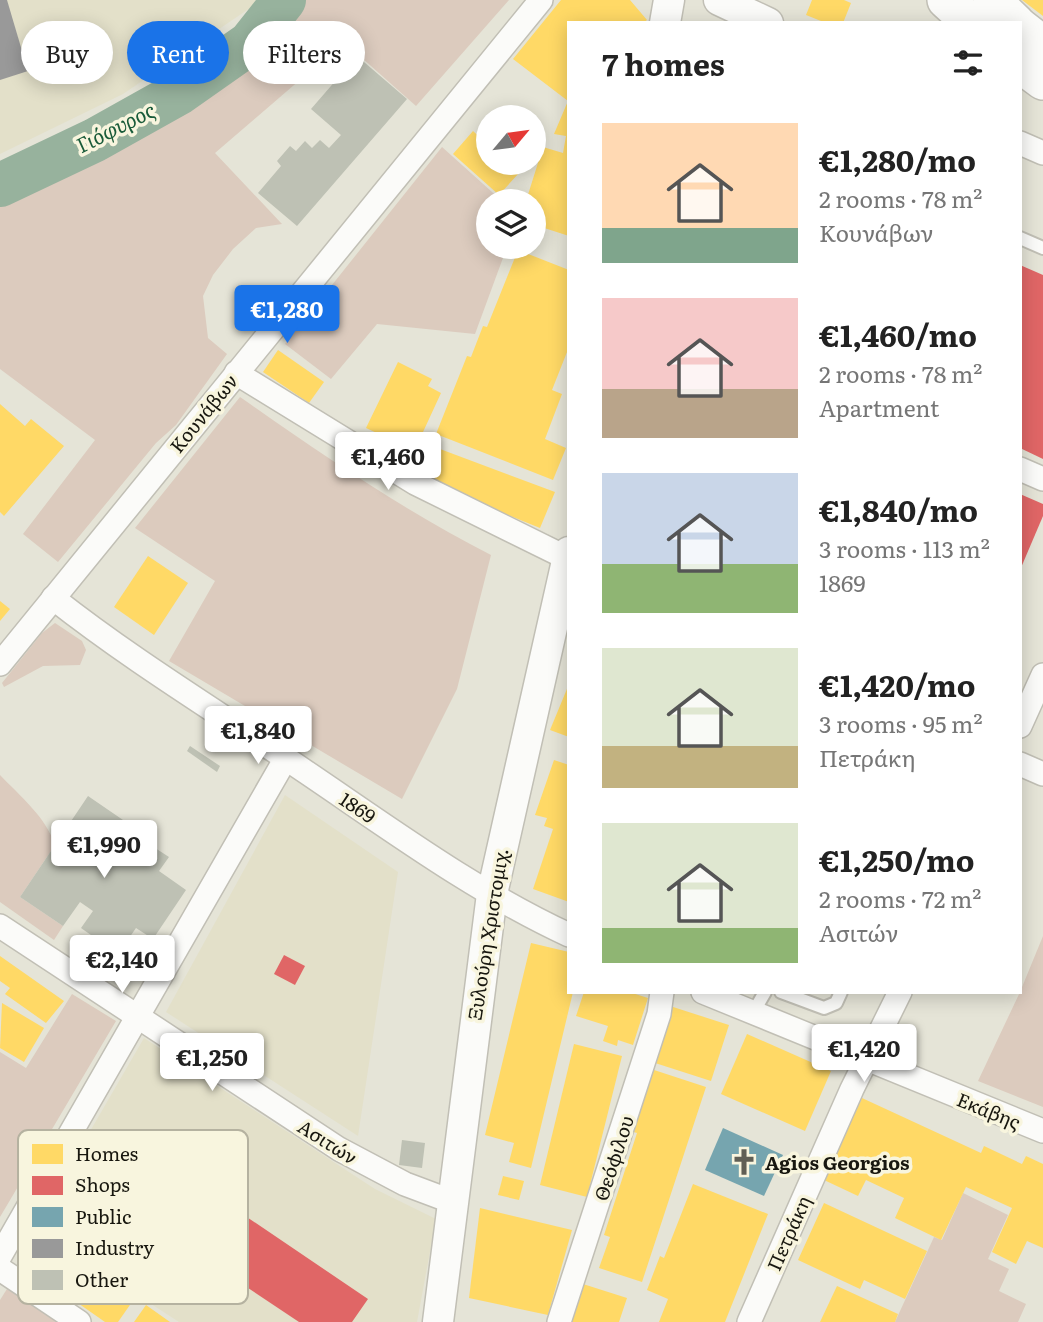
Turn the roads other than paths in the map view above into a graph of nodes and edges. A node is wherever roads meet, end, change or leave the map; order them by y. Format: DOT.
graph roads {
  1 [pos="541,0"];
  2 [pos="669,0"];
  3 [pos="719,0"];
  4 [pos="946,0"];
  5 [pos="992,0"];
  6 [pos="665,21"];
  7 [pos="764,21"];
  8 [pos="969,21"];
  9 [pos="1014,21"];
  10 [pos="1022,29"];
  11 [pos="1043,45"];
  12 [pos="1022,65"];
  13 [pos="1043,81"];
  14 [pos="1022,144"];
  15 [pos="1043,153"];
  16 [pos="1022,239"];
  17 [pos="1043,248"];
  18 [pos="236,373"];
  19 [pos="1022,470"];
  20 [pos="1043,480"];
  21 [pos="567,556"];
  22 [pos="567,560"];
  23 [pos="53,598"];
  24 [pos="0,664"];
  25 [pos="1043,675"];
  26 [pos="1022,722"];
  27 [pos="286,758"];
  28 [pos="1022,765"];
  29 [pos="1043,774"];
  30 [pos="492,894"];
  31 [pos="0,926"];
  32 [pos="567,934"];
  33 [pos="662,994"];
  34 [pos="708,994"];
  35 [pos="764,994"];
  36 [pos="789,994"];
  37 [pos="840,994"];
  38 [pos="899,994"];
  39 [pos="754,1013"];
  40 [pos="136,1016"];
  41 [pos="867,1061"];
  42 [pos="71,1130"];
  43 [pos="1043,1131"];
  44 [pos="453,1202"];
  45 [pos="18,1224"];
  46 [pos="0,1256"];
  47 [pos="0,1269"];
  48 [pos="18,1281"];
  49 [pos="52,1304"];
  50 [pos="79,1322"];
  51 [pos="438,1322"];
  52 [pos="559,1322"];
  53 [pos="750,1322"];
  1 -- 18 [label="street, Κουνάβων"];
  2 -- 6 [label="street"];
  3 -- 7 [label="street"];
  4 -- 8 [label="main road"];
  5 -- 9 [label="main road"];
  10 -- 11 [label="main road"];
  12 -- 13 [label="main road"];
  14 -- 15 [label="street"];
  16 -- 17 [label="lane"];
  18 -- 21 [label="street"];
  18 -- 23 [label="street, Κουνάβων"];
  19 -- 20 [label="street"];
  22 -- 30 [label="street, Ξυλούρη Χριστομιχ."];
  23 -- 24 [label="street, Κουνάβων"];
  23 -- 27 [label="street, 1869"];
  25 -- 26 [label="street"];
  27 -- 30 [label="street, 1869"];
  27 -- 40 [label="street"];
  28 -- 29 [label="street"];
  30 -- 32 [label="street"];
  30 -- 44 [label="street, Ξυλούρη Χριστομιχ."];
  31 -- 40 [label="street, Ασιτών"];
  33 -- 52 [label="street, Θεόφιλου"];
  34 -- 39 [label="street, Εκάβης"];
  35 -- 39 [label="lane"];
  36 -- 37 [label="lane"];
  38 -- 41 [label="street, Πετράκη"];
  39 -- 41 [label="street, Εκάβης"];
  40 -- 42 [label="street"];
  40 -- 44 [label="street, Ασιτών"];
  41 -- 43 [label="street, Εκάβης"];
  41 -- 53 [label="street, Πετράκη"];
  44 -- 51 [label="street, Ξυλούρη Χριστομιχ."];
  45 -- 46 [label="street"];
  47 -- 48 [label="street"];
  49 -- 50 [label="street"];
}
